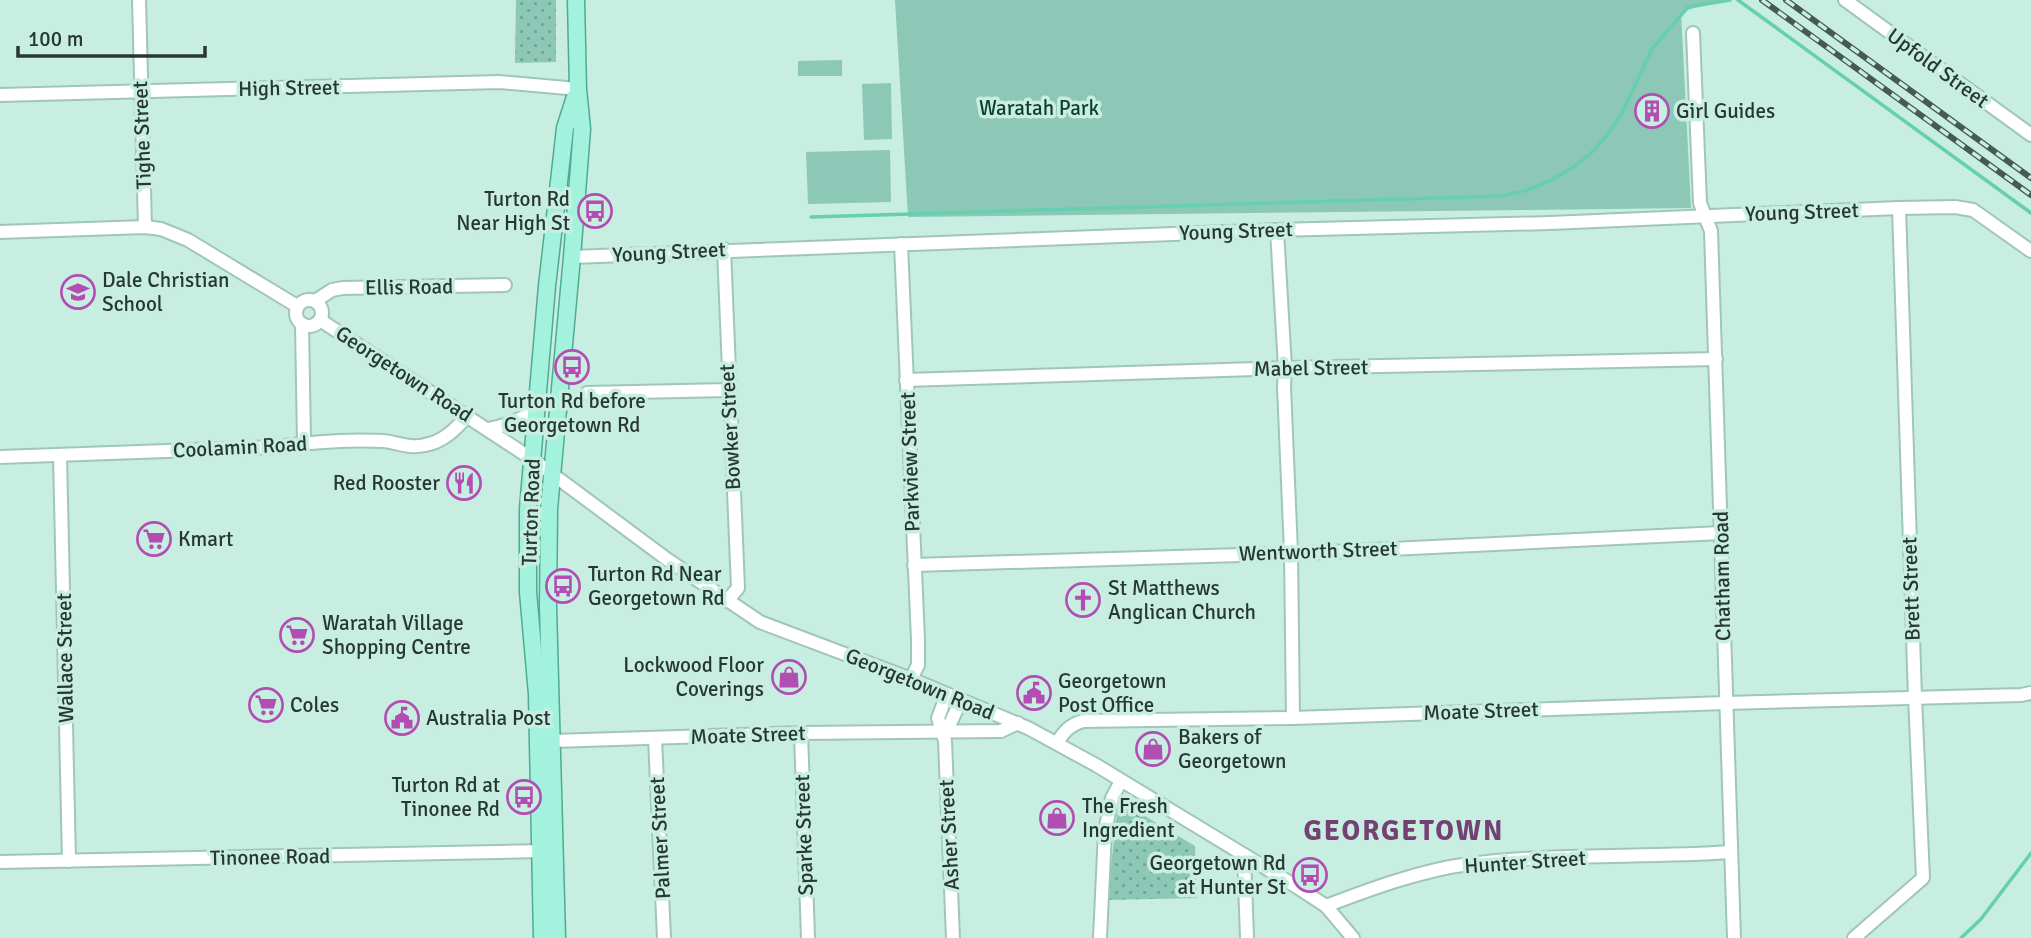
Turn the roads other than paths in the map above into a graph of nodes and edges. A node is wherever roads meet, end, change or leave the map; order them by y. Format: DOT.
graph roads {
  1 [pos="139,0"];
  2 [pos="576,0"];
  3 [pos="1845,0"];
  4 [pos="1693,33"];
  5 [pos="578,89"];
  6 [pos="141,92"];
  7 [pos="0,95"];
  8 [pos="2031,135"];
  9 [pos="1899,208"];
  10 [pos="1704,215"];
  11 [pos="145,227"];
  12 [pos="1277,230"];
  13 [pos="0,232"];
  14 [pos="901,244"];
  15 [pos="724,250"];
  16 [pos="2031,251"];
  17 [pos="572,257"];
  18 [pos="505,285"];
  19 [pos="315,301"];
  20 [pos="297,306"];
  21 [pos="320,320"];
  22 [pos="302,324"];
  23 [pos="1717,359"];
  24 [pos="1285,368"];
  25 [pos="906,380"];
  26 [pos="728,390"];
  27 [pos="587,393"];
  28 [pos="537,408"];
  29 [pos="468,415"];
  30 [pos="488,429"];
  31 [pos="304,443"];
  32 [pos="60,455"];
  33 [pos="0,457"];
  34 [pos="533,459"];
  35 [pos="551,474"];
  36 [pos="1721,533"];
  37 [pos="1291,552"];
  38 [pos="914,565"];
  39 [pos="727,601"];
  40 [pos="911,679"];
  41 [pos="2031,693"];
  42 [pos="947,694"];
  43 [pos="1915,697"];
  44 [pos="961,701"];
  45 [pos="1726,702"];
  46 [pos="1293,718"];
  47 [pos="1017,723"];
  48 [pos="943,732"];
  49 [pos="801,733"];
  50 [pos="655,738"];
  51 [pos="553,741"];
  52 [pos="1057,743"];
  53 [pos="1121,780"];
  54 [pos="541,851"];
  55 [pos="1731,852"];
  56 [pos="1244,855"];
  57 [pos="69,861"];
  58 [pos="0,862"];
  59 [pos="1326,906"];
  60 [pos="542,938"];
  61 [pos="557,938"];
  62 [pos="664,938"];
  63 [pos="808,938"];
  64 [pos="953,938"];
  65 [pos="1100,938"];
  66 [pos="1247,938"];
  67 [pos="1353,938"];
  68 [pos="1734,938"];
  69 [pos="1854,938"];
  1 -- 6 [label="street, Tighe Street"];
  2 -- 5 [label="main road, Turton Road"];
  3 -- 8 [label="street, Upfold Street"];
  4 -- 10 [label="street, Chatham Road"];
  5 -- 6 [label="street, High Street"];
  5 -- 17 [label="main road, Turton Road"];
  5 -- 28 [label="main road, Turton Road"];
  6 -- 7 [label="street, High Street"];
  6 -- 11 [label="street, Tighe Street"];
  9 -- 10 [label="street, Young Street"];
  9 -- 16 [label="street, Young Street"];
  9 -- 43 [label="street, Brett Street"];
  10 -- 12 [label="street, Young Street"];
  10 -- 23 [label="street, Chatham Road"];
  11 -- 13 [label="street"];
  11 -- 20 [label="street"];
  12 -- 14 [label="street, Young Street"];
  12 -- 24 [label="street"];
  14 -- 15 [label="street, Young Street"];
  14 -- 25 [label="street, Parkview Street"];
  15 -- 17 [label="street, Young Street"];
  15 -- 26 [label="street, Bowker Street"];
  17 -- 35 [label="main road, Turton Road"];
  18 -- 19 [label="street, Ellis Road"];
  19 -- 20 [label="street"];
  19 -- 21 [label="street"];
  20 -- 22 [label="street"];
  21 -- 22 [label="street"];
  21 -- 29 [label="street, Georgetown Road"];
  22 -- 31 [label="street"];
  23 -- 24 [label="street, Mabel Street"];
  23 -- 36 [label="street, Chatham Road"];
  24 -- 25 [label="street, Mabel Street"];
  24 -- 37 [label="street"];
  25 -- 38 [label="street, Parkview Street"];
  26 -- 27 [label="street"];
  26 -- 39 [label="street, Bowker Street"];
  28 -- 30 [label="street, Georgetown Road"];
  28 -- 34 [label="main road, Turton Road"];
  29 -- 30 [label="street, Georgetown Road"];
  29 -- 31 [label="street, Coolamin Road"];
  30 -- 34 [label="street, Georgetown Road"];
  31 -- 32 [label="street, Coolamin Road"];
  32 -- 33 [label="street, Coolamin Road"];
  32 -- 57 [label="street, Wallace Street"];
  34 -- 35 [label="street, Georgetown Road"];
  34 -- 54 [label="main road, Turton Road"];
  35 -- 39 [label="street, Georgetown Road"];
  35 -- 51 [label="main road, Turton Road"];
  36 -- 37 [label="street, Wentworth Street"];
  36 -- 45 [label="street, Chatham Road"];
  37 -- 38 [label="street, Wentworth Street"];
  37 -- 46 [label="street"];
  38 -- 40 [label="street, Parkview Street"];
  39 -- 40 [label="street, Georgetown Road"];
  40 -- 42 [label="street, Georgetown Road"];
  41 -- 43 [label="street, Moate Street"];
  42 -- 44 [label="street, Georgetown Road"];
  42 -- 48 [label="street"];
  43 -- 45 [label="street, Moate Street"];
  43 -- 69 [label="street, Brett Street"];
  44 -- 47 [label="street, Georgetown Road"];
  44 -- 48 [label="street"];
  45 -- 46 [label="street, Moate Street"];
  45 -- 55 [label="street, Chatham Road"];
  46 -- 52 [label="street, Moate Street"];
  47 -- 48 [label="street, Moate Street"];
  47 -- 52 [label="street, Georgetown Road"];
  48 -- 49 [label="street, Moate Street"];
  48 -- 64 [label="street, Asher Street"];
  49 -- 50 [label="street, Moate Street"];
  49 -- 63 [label="street, Sparke Street"];
  50 -- 51 [label="street, Moate Street"];
  50 -- 62 [label="street, Palmer Street"];
  51 -- 61 [label="main road, Turton Road"];
  52 -- 53 [label="street, Georgetown Road"];
  53 -- 56 [label="street, Georgetown Road"];
  53 -- 65 [label="street"];
  54 -- 57 [label="street, Tinonee Road"];
  54 -- 60 [label="main road, Turton Road"];
  55 -- 59 [label="street, Hunter Street"];
  55 -- 68 [label="street, Chatham Road"];
  56 -- 59 [label="street, Georgetown Road"];
  56 -- 66 [label="street"];
  57 -- 58 [label="street, Tinonee Road"];
  59 -- 67 [label="street, Georgetown Road"];
}
